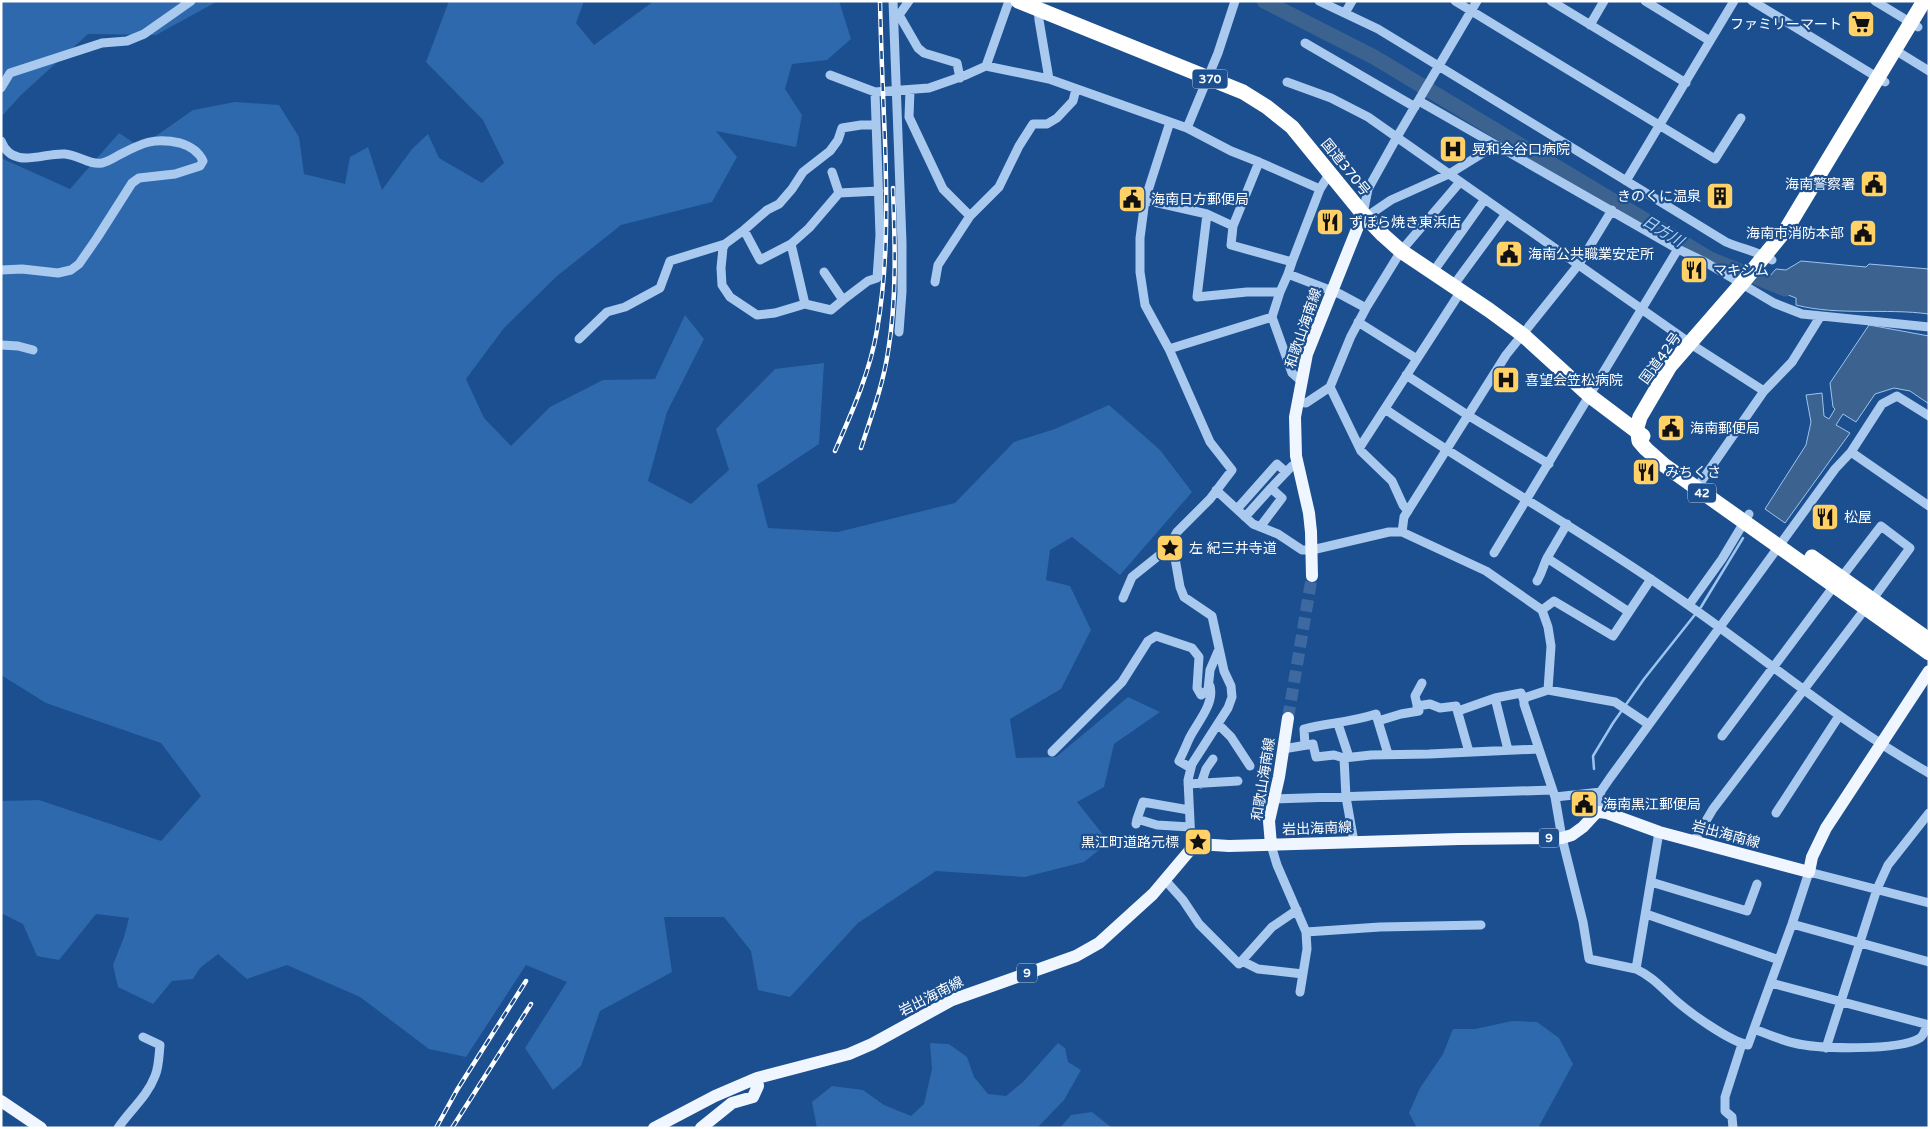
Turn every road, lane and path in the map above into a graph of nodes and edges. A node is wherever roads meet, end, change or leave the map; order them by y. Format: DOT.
graph roads {
  1 [pos="191,1"];
  2 [pos="893,1"];
  3 [pos="909,1"];
  4 [pos="1009,1"];
  5 [pos="1018,1"];
  6 [pos="1319,1"];
  7 [pos="1352,1"];
  8 [pos="1455,1"];
  9 [pos="1477,1"];
  10 [pos="1551,1"];
  11 [pos="1604,1"];
  12 [pos="1645,1"];
  13 [pos="1734,1"];
  14 [pos="1752,1"];
  15 [pos="1875,1"];
  16 [pos="1924,1"];
  17 [pos="1234,2"];
  18 [pos="1038,5"];
  19 [pos="1929,10"];
  20 [pos="1471,11"];
  21 [pos="1345,13"];
  22 [pos="895,15"];
  23 [pos="1590,25"];
  24 [pos="1915,25"];
  25 [pos="1710,41"];
  26 [pos="1305,43"];
  27 [pos="1898,52"];
  28 [pos="986,66"];
  29 [pos="1438,68"];
  30 [pos="1929,71"];
  31 [pos="830,75"];
  32 [pos="960,78"];
  33 [pos="1208,78"];
  34 [pos="1049,79"];
  35 [pos="1881,80"];
  36 [pos="1287,82"];
  37 [pos="1686,83"];
  38 [pos="1,88"];
  39 [pos="1076,89"];
  40 [pos="910,90"];
  41 [pos="896,91"];
  42 [pos="875,92"];
  43 [pos="1418,102"];
  44 [pos="1741,118"];
  45 [pos="1170,122"];
  46 [pos="876,125"];
  47 [pos="1660,125"];
  48 [pos="1187,128"];
  49 [pos="1397,137"];
  50 [pos="1,141"];
  51 [pos="1496,145"];
  52 [pos="1259,162"];
  53 [pos="832,172"];
  54 [pos="1330,173"];
  55 [pos="1449,174"];
  56 [pos="1626,181"];
  57 [pos="1460,182"];
  58 [pos="1320,189"];
  59 [pos="879,191"];
  60 [pos="839,193"];
  61 [pos="1485,199"];
  62 [pos="1145,200"];
  63 [pos="1612,210"];
  64 [pos="1207,214"];
  65 [pos="1506,214"];
  66 [pos="1364,215"];
  67 [pos="970,216"];
  68 [pos="1233,226"];
  69 [pos="744,230"];
  70 [pos="725,244"];
  71 [pos="791,244"];
  72 [pos="1678,249"];
  73 [pos="1401,251"];
  74 [pos="1767,259"];
  75 [pos="1292,262"];
  76 [pos="1579,264"];
  77 [pos="1,270"];
  78 [pos="824,272"];
  79 [pos="1433,272"];
  80 [pos="1288,274"];
  81 [pos="935,282"];
  82 [pos="1746,284"];
  83 [pos="1457,288"];
  84 [pos="1332,290"];
  85 [pos="1280,292"];
  86 [pos="843,300"];
  87 [pos="805,304"];
  88 [pos="1366,308"];
  89 [pos="1642,308"];
  90 [pos="1272,317"];
  91 [pos="1820,317"];
  92 [pos="1358,322"];
  93 [pos="1929,327"];
  94 [pos="899,332"];
  95 [pos="1523,335"];
  96 [pos="579,339"];
  97 [pos="1,345"];
  98 [pos="1694,345"];
  99 [pos="1169,349"];
  100 [pos="33,350"];
  101 [pos="1417,359"];
  102 [pos="1406,375"];
  103 [pos="1301,381"];
  104 [pos="1330,387"];
  105 [pos="1764,391"];
  106 [pos="1590,396"];
  107 [pos="1297,402"];
  108 [pos="1645,408"];
  109 [pos="1384,409"];
  110 [pos="1613,414"];
  111 [pos="1469,416"];
  112 [pos="1929,416"];
  113 [pos="1637,431"];
  114 [pos="1360,447"];
  115 [pos="1653,449"];
  116 [pos="1446,451"];
  117 [pos="1851,452"];
  118 [pos="1298,464"];
  119 [pos="1549,464"];
  120 [pos="1286,472"];
  121 [pos="1699,485"];
  122 [pos="1271,488"];
  123 [pos="1216,490"];
  124 [pos="1527,500"];
  125 [pos="1929,506"];
  126 [pos="1237,509"];
  127 [pos="1408,511"];
  128 [pos="1245,517"];
  129 [pos="1746,518"];
  130 [pos="1567,524"];
  131 [pos="1260,527"];
  132 [pos="1402,532"];
  133 [pos="1782,542"];
  134 [pos="1172,545"];
  135 [pos="1312,550"];
  136 [pos="1494,553"];
  137 [pos="1547,558"];
  138 [pos="1312,576"];
  139 [pos="1651,579"];
  140 [pos="1537,582"];
  141 [pos="1838,582"];
  142 [pos="1123,598"];
  143 [pos="1689,605"];
  144 [pos="1868,605"];
  145 [pos="1542,610"];
  146 [pos="1629,612"];
  147 [pos="1719,627"];
  148 [pos="1929,640"];
  149 [pos="1219,649"];
  150 [pos="1929,653"];
  151 [pos="1774,668"];
  152 [pos="1929,671"];
  153 [pos="1209,681"];
  154 [pos="1422,683"];
  155 [pos="1548,690"];
  156 [pos="1804,691"];
  157 [pos="1495,698"];
  158 [pos="1524,701"];
  159 [pos="1418,709"];
  160 [pos="1458,711"];
  161 [pos="1839,716"];
  162 [pos="1288,718"];
  163 [pos="1378,721"];
  164 [pos="1218,724"];
  165 [pos="1338,724"];
  166 [pos="1648,724"];
  167 [pos="1722,736"];
  168 [pos="1882,743"];
  169 [pos="1305,745"];
  170 [pos="1283,749"];
  171 [pos="1538,749"];
  172 [pos="1508,750"];
  173 [pos="1052,752"];
  174 [pos="1469,752"];
  175 [pos="1388,754"];
  176 [pos="1347,757"];
  177 [pos="1213,759"];
  178 [pos="1250,766"];
  179 [pos="1191,768"];
  180 [pos="1929,773"];
  181 [pos="1238,781"];
  182 [pos="1188,784"];
  183 [pos="1201,784"];
  184 [pos="1600,792"];
  185 [pos="1553,793"];
  186 [pos="1346,797"];
  187 [pos="1273,799"];
  188 [pos="1132,800"];
  189 [pos="1143,802"];
  190 [pos="1189,810"];
  191 [pos="1600,812"];
  192 [pos="1776,813"];
  193 [pos="1929,813"];
  194 [pos="1190,827"];
  195 [pos="1659,832"];
  196 [pos="1562,838"];
  197 [pos="1694,841"];
  198 [pos="1354,842"];
  199 [pos="1271,845"];
  200 [pos="1195,846"];
  201 [pos="1809,872"];
  202 [pos="1166,881"];
  203 [pos="1651,882"];
  204 [pos="1757,884"];
  205 [pos="1877,889"];
  206 [pos="1929,903"];
  207 [pos="1297,910"];
  208 [pos="1646,914"];
  209 [pos="1481,924"];
  210 [pos="1792,924"];
  211 [pos="1306,932"];
  212 [pos="1859,942"];
  213 [pos="1242,960"];
  214 [pos="1779,960"];
  215 [pos="1929,962"];
  216 [pos="1636,968"];
  217 [pos="1303,974"];
  218 [pos="1772,983"];
  219 [pos="1300,992"];
  220 [pos="1839,1002"];
  221 [pos="1928,1025"];
  222 [pos="1754,1029"];
  223 [pos="143,1037"];
  224 [pos="1742,1044"];
  225 [pos="1826,1048"];
  226 [pos="757,1078"];
  227 [pos="1,1101"];
  228 [pos="41,1128"];
  229 [pos="118,1128"];
  230 [pos="654,1128"];
  231 [pos="701,1128"];
  232 [pos="1733,1128"];
  1 -- 38 [label="street"];
  2 -- 22 [label="street"];
  3 -- 22 [label="street"];
  4 -- 28 [label="street"];
  5 -- 18 [label="highway, 国道370号 / 370"];
  6 -- 21 [label="street"];
  7 -- 21 [label="street"];
  8 -- 20 [label="street"];
  9 -- 20 [label="street"];
  10 -- 23 [label="street"];
  11 -- 23 [label="street"];
  12 -- 25 [label="street"];
  13 -- 25 [label="street"];
  14 -- 35 [label="street"];
  15 -- 24 [label="street"];
  16 -- 24 [label="highway, 国道42号"];
  17 -- 33 [label="street"];
  18 -- 33 [label="highway, 国道370号 / 370"];
  18 -- 34 [label="street"];
  19 -- 24 [label="highway, 国道42号"];
  20 -- 29 [label="street"];
  20 -- 47 [label="street"];
  21 -- 29 [label="street"];
  22 -- 32 [label="street"];
  22 -- 41 [label="street"];
  23 -- 37 [label="street"];
  24 -- 27 [label="highway, 国道42号"];
  25 -- 37 [label="street"];
  26 -- 43 [label="street"];
  27 -- 30 [label="street"];
  27 -- 35 [label="highway, 国道42号"];
  28 -- 32 [label="street"];
  28 -- 34 [label="street"];
  29 -- 43 [label="street"];
  29 -- 56 [label="street"];
  31 -- 42 [label="street"];
  32 -- 40 [label="street"];
  33 -- 48 [label="street"];
  33 -- 54 [label="highway, 国道370号 / 370"];
  34 -- 39 [label="street"];
  35 -- 74 [label="highway, 国道42号"];
  36 -- 49 [label="street"];
  37 -- 47 [label="street"];
  39 -- 45 [label="street"];
  39 -- 67 [label="street"];
  40 -- 41 [label="street"];
  40 -- 67 [label="street"];
  41 -- 42 [label="street"];
  41 -- 94 [label="street"];
  42 -- 46 [label="street"];
  43 -- 49 [label="street"];
  43 -- 51 [label="street"];
  44 -- 47 [label="street"];
  45 -- 48 [label="street"];
  45 -- 62 [label="street"];
  46 -- 59 [label="street"];
  46 -- 69 [label="street"];
  47 -- 56 [label="street"];
  48 -- 52 [label="street"];
  49 -- 55 [label="street"];
  49 -- 66 [label="street"];
  50 -- 77 [label="street"];
  51 -- 55 [label="street"];
  51 -- 63 [label="street"];
  52 -- 58 [label="street"];
  52 -- 68 [label="street"];
  53 -- 60 [label="street"];
  54 -- 58 [label="street"];
  54 -- 66 [label="highway, 国道370号 / 370"];
  55 -- 57 [label="street"];
  55 -- 66 [label="street"];
  56 -- 74 [label="street"];
  57 -- 61 [label="street"];
  57 -- 73 [label="street"];
  58 -- 75 [label="street"];
  59 -- 60 [label="street"];
  59 -- 86 [label="street"];
  60 -- 71 [label="street"];
  61 -- 65 [label="street"];
  61 -- 79 [label="street"];
  62 -- 64 [label="street"];
  62 -- 99 [label="street"];
  63 -- 72 [label="street"];
  63 -- 76 [label="street"];
  64 -- 68 [label="street"];
  64 -- 85 [label="street"];
  65 -- 76 [label="street"];
  65 -- 83 [label="street"];
  66 -- 73 [label="highway, 国道370号 / 370"];
  66 -- 84 [label="main road, 和歌山海南線"];
  67 -- 81 [label="street"];
  68 -- 75 [label="street"];
  69 -- 70 [label="street"];
  69 -- 71 [label="street"];
  70 -- 87 [label="street"];
  70 -- 96 [label="street"];
  71 -- 87 [label="street"];
  72 -- 82 [label="street"];
  72 -- 89 [label="street"];
  73 -- 79 [label="highway, 国道370号 / 370"];
  73 -- 88 [label="street"];
  74 -- 82 [label="highway, 国道42号"];
  75 -- 80 [label="street"];
  76 -- 89 [label="street"];
  76 -- 95 [label="street"];
  78 -- 86 [label="street"];
  79 -- 83 [label="highway, 国道370号 / 370"];
  80 -- 84 [label="street"];
  80 -- 85 [label="street"];
  82 -- 91 [label="street"];
  82 -- 98 [label="highway, 国道42号"];
  83 -- 95 [label="highway, 国道370号 / 370"];
  83 -- 101 [label="street"];
  84 -- 88 [label="street"];
  84 -- 103 [label="main road, 和歌山海南線"];
  85 -- 90 [label="street"];
  86 -- 87 [label="street"];
  88 -- 92 [label="street"];
  89 -- 98 [label="street"];
  89 -- 106 [label="street"];
  90 -- 99 [label="street"];
  90 -- 103 [label="street"];
  91 -- 93 [label="street"];
  91 -- 105 [label="street"];
  92 -- 101 [label="street"];
  92 -- 104 [label="street"];
  95 -- 106 [label="highway, 国道370号 / 370"];
  95 -- 111 [label="street"];
  97 -- 100 [label="street"];
  98 -- 105 [label="street"];
  98 -- 108 [label="highway, 国道42号"];
  98 -- 115 [label="highway, 国道42号"];
  99 -- 123 [label="street"];
  101 -- 102 [label="street"];
  102 -- 109 [label="street"];
  102 -- 111 [label="street"];
  103 -- 107 [label="main road, 和歌山海南線"];
  104 -- 107 [label="street"];
  104 -- 114 [label="street"];
  105 -- 121 [label="street"];
  106 -- 110 [label="highway, 国道370号 / 370"];
  106 -- 119 [label="street"];
  107 -- 118 [label="main road, 和歌山海南線"];
  108 -- 110 [label="highway, 国道370号 / 370"];
  108 -- 113 [label="highway, 国道42号"];
  109 -- 114 [label="street"];
  109 -- 116 [label="street"];
  110 -- 113 [label="highway, 国道370号 / 370"];
  110 -- 115 [label="highway, 国道370号 / 370"];
  111 -- 116 [label="street"];
  111 -- 119 [label="street"];
  112 -- 117 [label="street"];
  113 -- 115 [label="highway, 国道370号 / 370"];
  114 -- 127 [label="street"];
  115 -- 121 [label="highway, 42"];
  116 -- 124 [label="street"];
  116 -- 127 [label="street"];
  117 -- 125 [label="street"];
  117 -- 133 [label="street"];
  118 -- 120 [label="street"];
  118 -- 135 [label="main road, 和歌山海南線"];
  119 -- 124 [label="street"];
  120 -- 122 [label="street"];
  120 -- 126 [label="street"];
  121 -- 129 [label="highway, 42"];
  122 -- 128 [label="street"];
  122 -- 131 [label="street"];
  123 -- 126 [label="street"];
  123 -- 134 [label="street"];
  124 -- 130 [label="street"];
  124 -- 136 [label="street"];
  126 -- 128 [label="street"];
  127 -- 132 [label="street"];
  128 -- 131 [label="street"];
  129 -- 133 [label="highway, 42"];
  129 -- 143 [label="street"];
  130 -- 137 [label="street"];
  130 -- 139 [label="street"];
  131 -- 135 [label="street"];
  132 -- 135 [label="street"];
  132 -- 145 [label="street"];
  133 -- 141 [label="highway, 42"];
  133 -- 147 [label="street"];
  134 -- 142 [label="street"];
  134 -- 149 [label="street"];
  135 -- 138 [label="main road, 和歌山海南線"];
  137 -- 140 [label="street"];
  137 -- 146 [label="street"];
  139 -- 143 [label="street"];
  139 -- 146 [label="street"];
  141 -- 144 [label="highway, 42"];
  141 -- 144 [label="street"];
  141 -- 151 [label="street"];
  143 -- 147 [label="street"];
  144 -- 148 [label="highway, 42"];
  144 -- 150 [label="highway, 42"];
  144 -- 156 [label="street"];
  145 -- 146 [label="street"];
  145 -- 155 [label="street"];
  147 -- 151 [label="street"];
  147 -- 166 [label="street"];
  149 -- 153 [label="street"];
  149 -- 164 [label="street"];
  151 -- 156 [label="street"];
  151 -- 167 [label="street"];
  152 -- 168 [label="main road"];
  153 -- 173 [label="street"];
  153 -- 179 [label="street"];
  154 -- 159 [label="street"];
  155 -- 158 [label="street"];
  155 -- 166 [label="street"];
  156 -- 161 [label="street"];
  156 -- 197 [label="street"];
  157 -- 158 [label="street"];
  157 -- 160 [label="street"];
  157 -- 172 [label="street"];
  158 -- 171 [label="street"];
  159 -- 160 [label="street"];
  159 -- 163 [label="street"];
  160 -- 174 [label="street"];
  161 -- 168 [label="street"];
  161 -- 192 [label="street"];
  162 -- 170 [label="main road, 和歌山海南線"];
  163 -- 165 [label="street"];
  163 -- 175 [label="street"];
  164 -- 178 [label="street"];
  164 -- 179 [label="street"];
  165 -- 169 [label="street"];
  165 -- 176 [label="street"];
  166 -- 184 [label="street"];
  168 -- 180 [label="street"];
  168 -- 201 [label="main road"];
  169 -- 170 [label="street"];
  169 -- 176 [label="street"];
  170 -- 187 [label="main road, 和歌山海南線"];
  171 -- 172 [label="street"];
  171 -- 185 [label="street"];
  172 -- 174 [label="street"];
  174 -- 175 [label="street"];
  175 -- 176 [label="street"];
  176 -- 186 [label="street"];
  177 -- 183 [label="street"];
  179 -- 182 [label="street"];
  181 -- 183 [label="street"];
  182 -- 183 [label="street"];
  182 -- 190 [label="street"];
  184 -- 185 [label="street"];
  184 -- 191 [label="street"];
  185 -- 186 [label="street"];
  185 -- 196 [label="street"];
  186 -- 187 [label="street"];
  186 -- 198 [label="street"];
  187 -- 199 [label="main road, 和歌山海南線"];
  188 -- 189 [label="street"];
  189 -- 190 [label="street"];
  189 -- 194 [label="street"];
  190 -- 194 [label="street"];
  191 -- 195 [label="main road, 岩出海南線"];
  191 -- 196 [label="main road, 岩出海南線 / 9"];
  193 -- 205 [label="street"];
  194 -- 200 [label="street"];
  195 -- 197 [label="main road, 岩出海南線"];
  195 -- 203 [label="street"];
  196 -- 198 [label="main road, 岩出海南線 / 9"];
  196 -- 216 [label="street"];
  197 -- 201 [label="main road, 岩出海南線"];
  198 -- 199 [label="main road, 岩出海南線 / 9"];
  199 -- 200 [label="main road, 岩出海南線 / 9"];
  199 -- 207 [label="street"];
  200 -- 202 [label="main road, 岩出海南線 / 9"];
  201 -- 205 [label="street"];
  201 -- 210 [label="street"];
  202 -- 213 [label="street"];
  202 -- 226 [label="main road, 岩出海南線 / 9"];
  203 -- 204 [label="street"];
  203 -- 208 [label="street"];
  205 -- 206 [label="street"];
  205 -- 212 [label="street"];
  207 -- 211 [label="street"];
  207 -- 213 [label="street"];
  208 -- 214 [label="street"];
  208 -- 216 [label="street"];
  209 -- 211 [label="street"];
  210 -- 212 [label="street"];
  210 -- 214 [label="street"];
  211 -- 217 [label="street"];
  212 -- 215 [label="street"];
  212 -- 220 [label="street"];
  213 -- 217 [label="street"];
  214 -- 218 [label="street"];
  216 -- 224 [label="street"];
  217 -- 219 [label="street"];
  218 -- 220 [label="street"];
  218 -- 222 [label="street"];
  220 -- 221 [label="street"];
  220 -- 225 [label="street"];
  221 -- 225 [label="street"];
  222 -- 224 [label="street"];
  222 -- 225 [label="street"];
  223 -- 229 [label="street"];
  224 -- 232 [label="street"];
  226 -- 230 [label="main road, 岩出海南線 / 9"];
  226 -- 231 [label="main road"];
  227 -- 228 [label="main road"];
}
